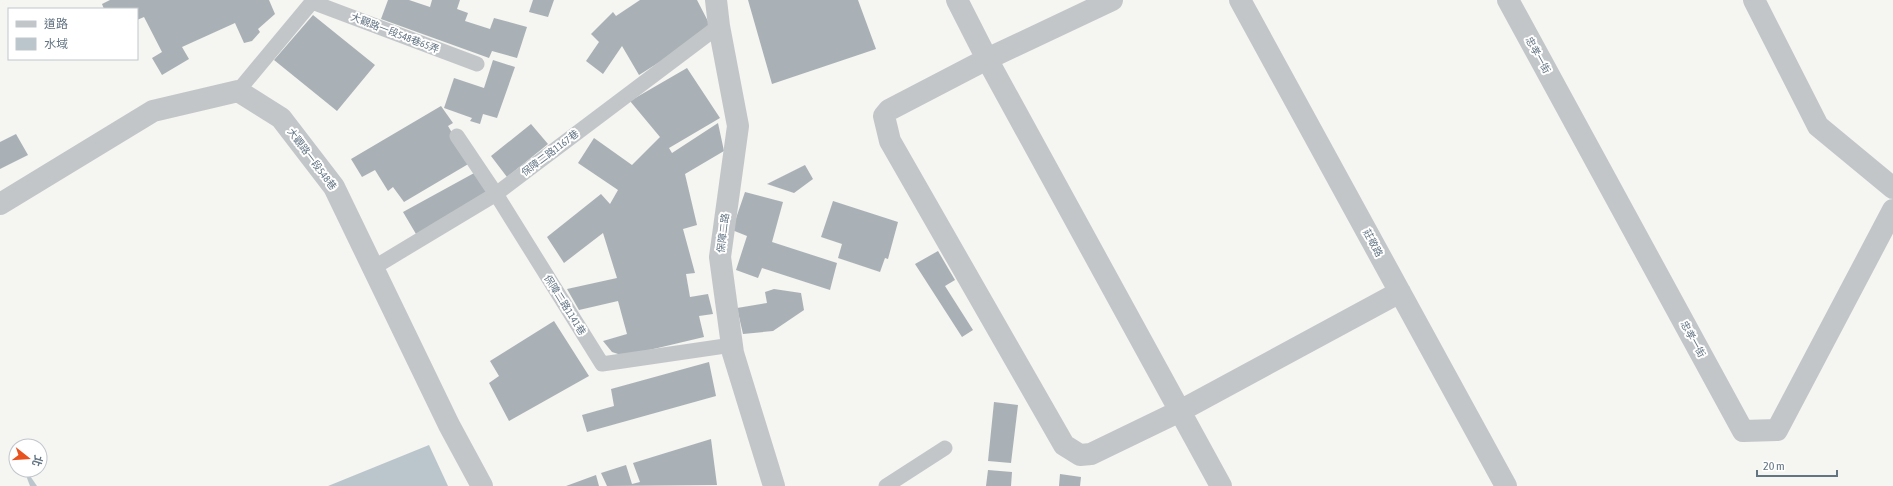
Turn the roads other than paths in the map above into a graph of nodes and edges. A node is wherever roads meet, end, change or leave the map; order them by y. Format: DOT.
graph roads {
  1 [pos="716,0"];
  2 [pos="957,0"];
  3 [pos="1112,0"];
  4 [pos="1240,0"];
  5 [pos="1508,0"];
  6 [pos="1754,0"];
  7 [pos="312,1"];
  8 [pos="720,26"];
  9 [pos="987,60"];
  10 [pos="477,64"];
  11 [pos="238,90"];
  12 [pos="457,136"];
  13 [pos="1893,188"];
  14 [pos="496,194"];
  15 [pos="0,204"];
  16 [pos="1893,210"];
  17 [pos="373,268"];
  18 [pos="1400,292"];
  19 [pos="732,345"];
  20 [pos="1180,411"];
  21 [pos="945,448"];
  22 [pos="482,486"];
  23 [pos="774,486"];
  24 [pos="886,486"];
  25 [pos="1220,486"];
  26 [pos="1506,486"];
  1 -- 8 [label="street, 保障二路"];
  2 -- 9 [label="street"];
  3 -- 9 [label="street"];
  4 -- 18 [label="street, 莊敬路"];
  5 -- 16 [label="street, 忠孝一街"];
  6 -- 13 [label="street"];
  7 -- 10 [label="lane, 大觀路一段548巷65弄"];
  7 -- 11 [label="lane"];
  8 -- 14 [label="lane, 保障二路1167巷"];
  8 -- 19 [label="street, 保障二路"];
  9 -- 20 [label="street"];
  9 -- 20 [label="street"];
  11 -- 15 [label="street"];
  11 -- 17 [label="street, 大觀路一段548巷"];
  12 -- 14 [label="lane, 保障二路1141巷"];
  14 -- 17 [label="lane, 保障二路1167巷"];
  14 -- 19 [label="lane, 保障二路1141巷"];
  17 -- 22 [label="street, 大觀路一段548巷"];
  18 -- 20 [label="street"];
  18 -- 26 [label="street, 莊敬路"];
  19 -- 23 [label="street, 保障二路"];
  20 -- 25 [label="street"];
  21 -- 24 [label="lane"];
}
